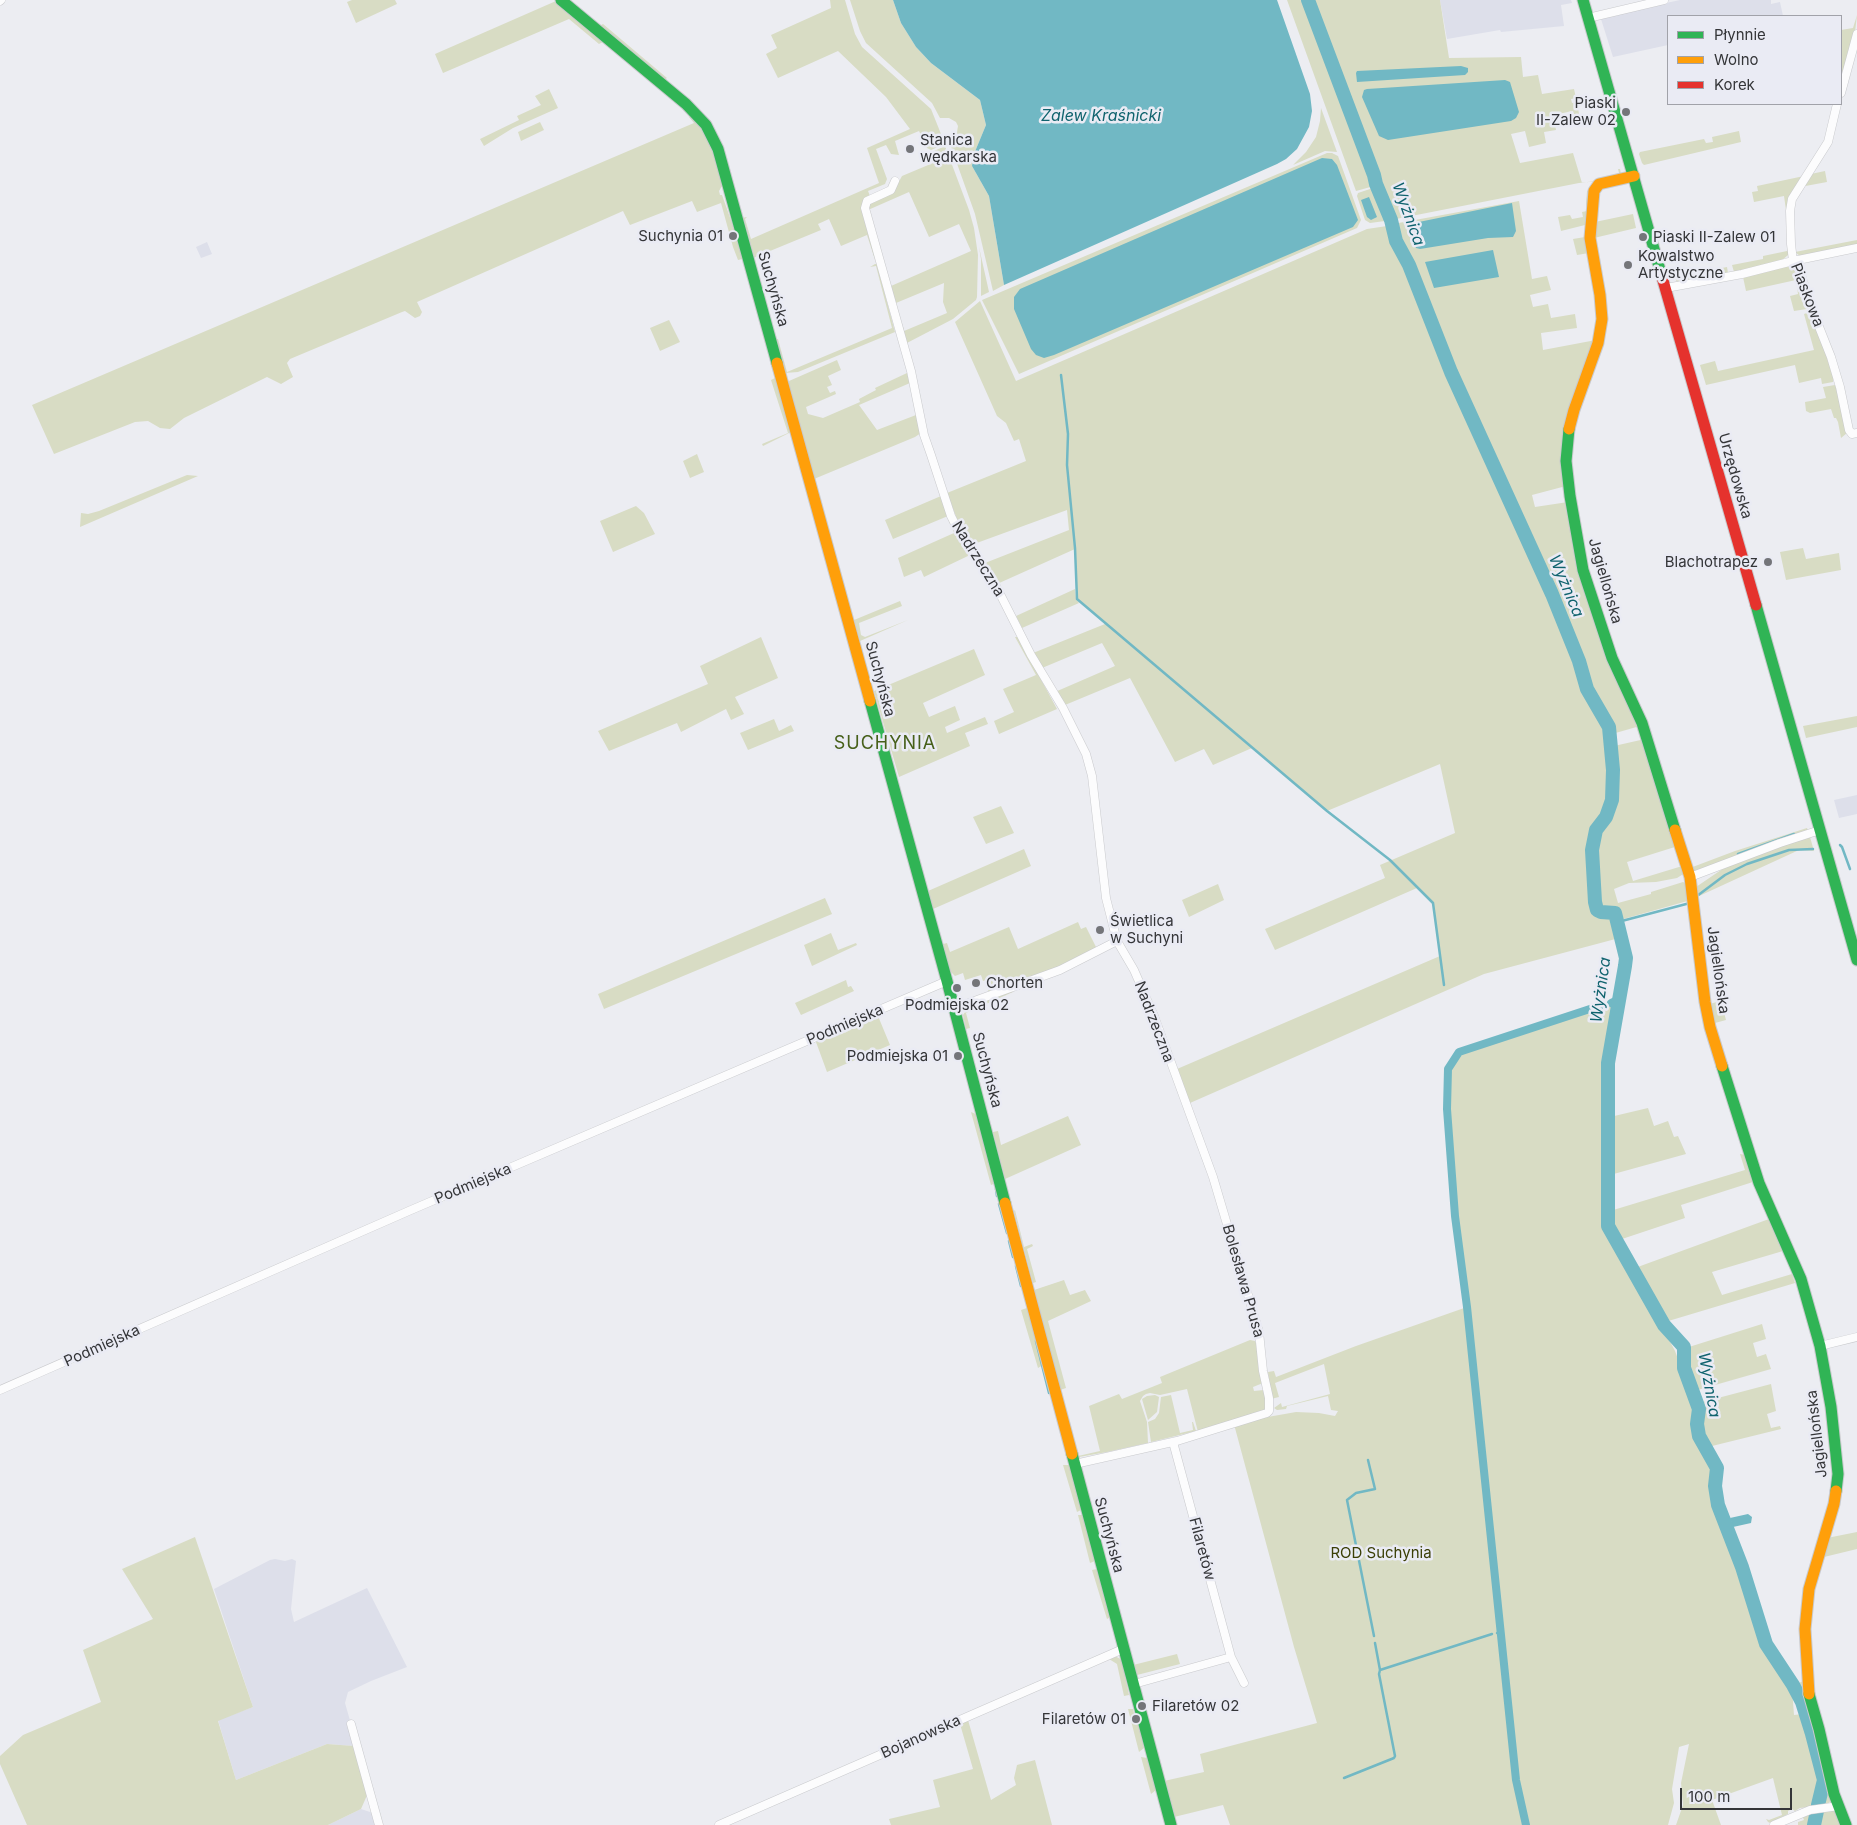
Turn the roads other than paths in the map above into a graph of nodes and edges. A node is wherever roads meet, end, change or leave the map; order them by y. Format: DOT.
graph roads {
  1 [pos="561,0"];
  2 [pos="1583,0"];
  3 [pos="1664,0"];
  4 [pos="1588,18"];
  5 [pos="1857,34"];
  6 [pos="1842,89"];
  7 [pos="1837,105"];
  8 [pos="1634,176"];
  9 [pos="895,181"];
  10 [pos="1857,248"];
  11 [pos="1794,261"];
  12 [pos="1666,288"];
  13 [pos="1854,433"];
  14 [pos="1820,830"];
  15 [pos="1690,877"];
  16 [pos="1117,942"];
  17 [pos="1857,960"];
  18 [pos="947,981"];
  19 [pos="955,1008"];
  20 [pos="1185,1105"];
  21 [pos="1857,1337"];
  22 [pos="1820,1346"];
  23 [pos="0,1390"];
  24 [pos="1173,1442"];
  25 [pos="1075,1464"];
  26 [pos="1123,1649"];
  27 [pos="1231,1657"];
  28 [pos="1244,1683"];
  29 [pos="1134,1684"];
  30 [pos="351,1724"];
  31 [pos="1839,1806"];
  32 [pos="379,1825"];
  33 [pos="719,1825"];
  34 [pos="1171,1825"];
  35 [pos="1774,1825"];
  36 [pos="1846,1825"];
  1 -- 18 [label="street, Suchyńska"];
  2 -- 4 [label="street, Urzędowska"];
  3 -- 4 [label="street"];
  4 -- 8 [label="street, Urzędowska"];
  5 -- 6 [label="street"];
  7 -- 11 [label="street, Piaskowa"];
  8 -- 12 [label="street, Urzędowska"];
  8 -- 15 [label="street, Jagiellońska"];
  9 -- 16 [label="street, Nadrzeczna"];
  10 -- 11 [label="street"];
  11 -- 12 [label="street"];
  11 -- 13 [label="street, Piaskowa"];
  12 -- 14 [label="street, Urzędowska"];
  14 -- 15 [label="street"];
  14 -- 17 [label="street, Urzędowska"];
  15 -- 22 [label="street, Jagiellońska"];
  16 -- 19 [label="street"];
  16 -- 20 [label="street, Nadrzeczna"];
  18 -- 19 [label="street, Suchyńska"];
  18 -- 23 [label="street, Podmiejska"];
  19 -- 25 [label="street, Suchyńska"];
  20 -- 24 [label="street, Bolesława Prusa"];
  21 -- 22 [label="street"];
  22 -- 31 [label="street, Jagiellońska"];
  24 -- 25 [label="street, Bolesława Prusa"];
  24 -- 27 [label="street, Filaretów"];
  25 -- 26 [label="street, Suchyńska"];
  26 -- 29 [label="street, Suchyńska"];
  26 -- 33 [label="street, Bojanowska"];
  27 -- 28 [label="street, Filaretów"];
  27 -- 29 [label="street"];
  29 -- 34 [label="street, Suchyńska"];
  30 -- 32 [label="street"];
  31 -- 35 [label="street"];
  31 -- 36 [label="street, Jagiellońska"];
}
